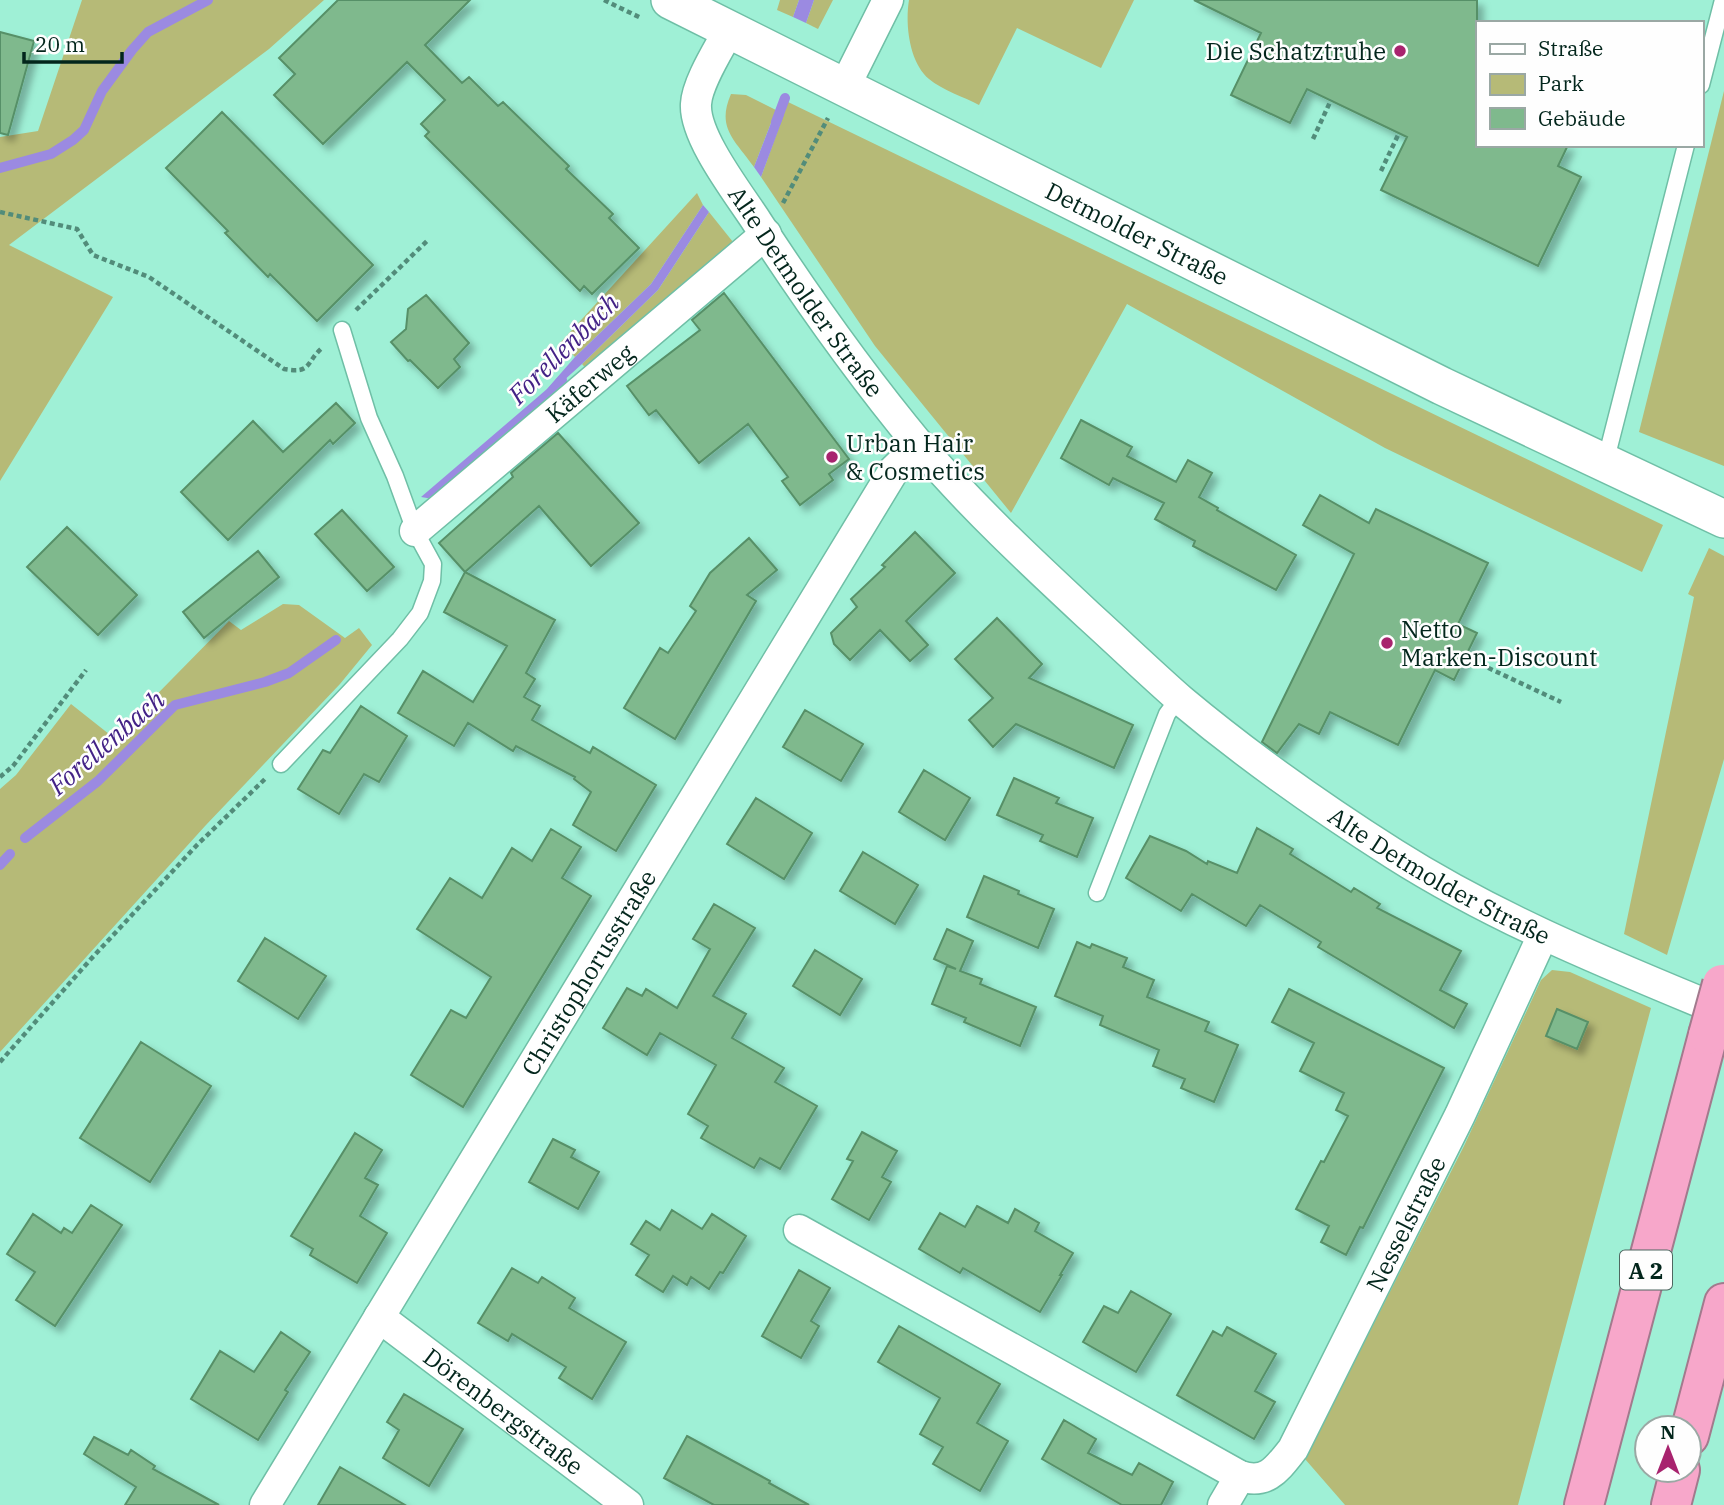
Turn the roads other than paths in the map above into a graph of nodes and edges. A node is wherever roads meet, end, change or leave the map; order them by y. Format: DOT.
graph roads {
  1 [pos="670,0"];
  2 [pos="888,0"];
  3 [pos="1723,0"];
  4 [pos="729,30"];
  5 [pos="1703,77"];
  6 [pos="844,88"];
  7 [pos="1685,147"];
  8 [pos="766,234"];
  9 [pos="342,330"];
  10 [pos="920,445"];
  11 [pos="1605,463"];
  12 [pos="1724,519"];
  13 [pos="415,531"];
  14 [pos="1179,698"];
  15 [pos="281,764"];
  16 [pos="1097,893"];
  17 [pos="1543,935"];
  18 [pos="1720,1002"];
  19 [pos="799,1230"];
  20 [pos="1724,1303"];
  21 [pos="379,1317"];
  22 [pos="1695,1414"];
  23 [pos="1240,1476"];
  24 [pos="1676,1484"];
  25 [pos="265,1505"];
  26 [pos="628,1505"];
  27 [pos="1223,1505"];
  28 [pos="1584,1505"];
  29 [pos="1671,1505"];
  1 -- 4 [label="street, Detmolder Straße"];
  2 -- 6 [label="street"];
  3 -- 5 [label="lane"];
  4 -- 6 [label="street, Detmolder Straße"];
  4 -- 8 [label="street, Alte Detmolder Straße"];
  6 -- 11 [label="street, Detmolder Straße"];
  7 -- 11 [label="lane"];
  8 -- 10 [label="street, Alte Detmolder Straße"];
  8 -- 13 [label="street, Käferweg"];
  9 -- 13 [label="lane"];
  10 -- 14 [label="street, Alte Detmolder Straße"];
  10 -- 21 [label="street, Christophorusstraße"];
  11 -- 12 [label="street, Detmolder Straße"];
  13 -- 15 [label="lane"];
  14 -- 16 [label="lane"];
  14 -- 17 [label="street, Alte Detmolder Straße"];
  17 -- 18 [label="street, Alte Detmolder Straße"];
  17 -- 23 [label="street, Nesselstraße"];
  18 -- 28 [label="highway, A 2"];
  19 -- 23 [label="street"];
  20 -- 22 [label="highway"];
  21 -- 25 [label="street, Christophorusstraße"];
  21 -- 26 [label="street, Dörenbergstraße"];
  23 -- 27 [label="street"];
  24 -- 29 [label="highway"];
}
